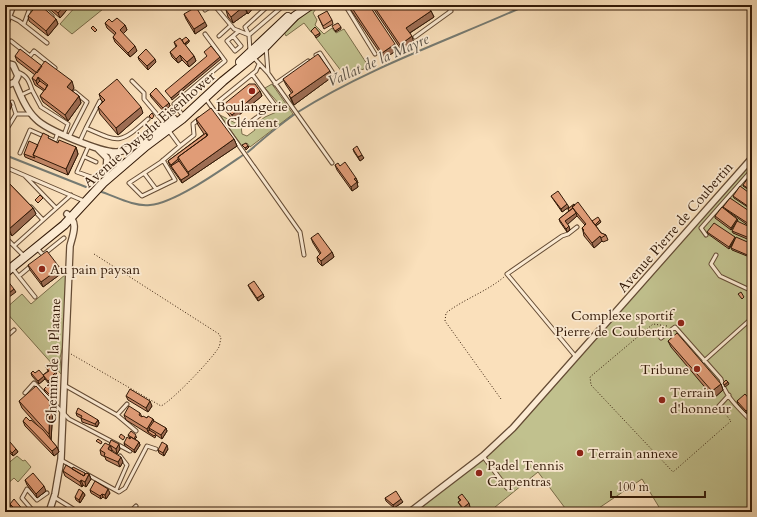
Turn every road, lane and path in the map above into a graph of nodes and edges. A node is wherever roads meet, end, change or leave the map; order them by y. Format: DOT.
graph roads {
  1 [pos="13,5"];
  2 [pos="40,5"];
  3 [pos="213,5"];
  4 [pos="269,5"];
  5 [pos="284,5"];
  6 [pos="311,5"];
  7 [pos="345,5"];
  8 [pos="446,5"];
  9 [pos="301,6"];
  10 [pos="30,8"];
  11 [pos="205,10"];
  12 [pos="8,16"];
  13 [pos="52,16"];
  14 [pos="24,24"];
  15 [pos="5,25"];
  16 [pos="230,26"];
  17 [pos="239,31"];
  18 [pos="205,34"];
  19 [pos="249,35"];
  20 [pos="219,36"];
  21 [pos="233,36"];
  22 [pos="415,37"];
  23 [pos="11,41"];
  24 [pos="47,43"];
  25 [pos="266,46"];
  26 [pos="375,54"];
  27 [pos="254,58"];
  28 [pos="5,63"];
  29 [pos="58,71"];
  30 [pos="17,72"];
  31 [pos="268,73"];
  32 [pos="333,73"];
  33 [pos="252,74"];
  34 [pos="132,81"];
  35 [pos="15,82"];
  36 [pos="275,84"];
  37 [pos="5,86"];
  38 [pos="32,90"];
  39 [pos="75,92"];
  40 [pos="21,95"];
  41 [pos="205,97"];
  42 [pos="100,101"];
  43 [pos="219,101"];
  44 [pos="12,102"];
  45 [pos="181,113"];
  46 [pos="16,114"];
  47 [pos="31,114"];
  48 [pos="202,116"];
  49 [pos="148,119"];
  50 [pos="247,125"];
  51 [pos="86,128"];
  52 [pos="167,128"];
  53 [pos="5,132"];
  54 [pos="58,132"];
  55 [pos="67,136"];
  56 [pos="80,141"];
  57 [pos="147,142"];
  58 [pos="89,145"];
  59 [pos="180,146"];
  60 [pos="96,148"];
  61 [pos="111,152"];
  62 [pos="20,153"];
  63 [pos="85,157"];
  64 [pos="107,158"];
  65 [pos="752,158"];
  66 [pos="163,160"];
  67 [pos="96,162"];
  68 [pos="332,163"];
  69 [pos="120,166"];
  70 [pos="5,167"];
  71 [pos="752,170"];
  72 [pos="106,173"];
  73 [pos="144,173"];
  74 [pos="24,174"];
  75 [pos="91,177"];
  76 [pos="103,183"];
  77 [pos="156,189"];
  78 [pos="71,195"];
  79 [pos="83,200"];
  80 [pos="27,203"];
  81 [pos="56,208"];
  82 [pos="69,216"];
  83 [pos="43,220"];
  84 [pos="578,227"];
  85 [pos="706,236"];
  86 [pos="5,237"];
  87 [pos="64,238"];
  88 [pos="10,242"];
  89 [pos="14,246"];
  90 [pos="5,247"];
  91 [pos="37,248"];
  92 [pos="94,254"];
  93 [pos="23,255"];
  94 [pos="43,255"];
  95 [pos="304,255"];
  96 [pos="716,255"];
  97 [pos="38,260"];
  98 [pos="33,264"];
  99 [pos="7,270"];
  100 [pos="507,274"];
  101 [pos="19,276"];
  102 [pos="752,291"];
  103 [pos="35,297"];
  104 [pos="752,319"];
  105 [pos="752,326"];
  106 [pos="14,330"];
  107 [pos="670,331"];
  108 [pos="5,338"];
  109 [pos="661,338"];
  110 [pos="65,351"];
  111 [pos="576,357"];
  112 [pos="704,361"];
  113 [pos="64,385"];
  114 [pos="25,393"];
  115 [pos="729,396"];
  116 [pos="501,399"];
  117 [pos="128,404"];
  118 [pos="719,406"];
  119 [pos="63,415"];
  120 [pos="117,415"];
  121 [pos="752,422"];
  122 [pos="136,431"];
  123 [pos="156,448"];
  124 [pos="130,451"];
  125 [pos="120,456"];
  126 [pos="483,456"];
  127 [pos="61,460"];
  128 [pos="507,488"];
  129 [pos="116,490"];
  130 [pos="47,493"];
  131 [pos="54,497"];
  132 [pos="136,506"];
  133 [pos="34,512"];
  134 [pos="49,512"];
  135 [pos="89,512"];
  136 [pos="130,512"];
  137 [pos="411,512"];
  1 -- 12 [label="street"];
  2 -- 13 [label="lane"];
  3 -- 11 [label="lane"];
  3 -- 16 [label="lane"];
  4 -- 19 [label="lane"];
  5 -- 19 [label="lane"];
  6 -- 25 [label="main road, Avenue Dwight Eisenhower"];
  7 -- 26 [label="lane"];
  8 -- 22 [label="lane"];
  9 -- 27 [label="main road, Avenue Dwight Eisenhower"];
  10 -- 14 [label="lane"];
  12 -- 14 [label="lane"];
  12 -- 15 [label="street"];
  14 -- 24 [label="lane"];
  16 -- 17 [label="lane"];
  16 -- 20 [label="lane"];
  17 -- 19 [label="lane"];
  17 -- 21 [label="lane"];
  18 -- 45 [label="lane"];
  19 -- 27 [label="lane"];
  21 -- 21 [label="lane"];
  23 -- 29 [label="lane"];
  25 -- 27 [label="main road, Avenue Dwight Eisenhower"];
  25 -- 31 [label="lane"];
  27 -- 31 [label="lane"];
  27 -- 33 [label="lane"];
  27 -- 41 [label="main road, Avenue Dwight Eisenhower"];
  27 -- 45 [label="main road, Avenue Dwight Eisenhower"];
  28 -- 30 [label="street"];
  30 -- 35 [label="street"];
  30 -- 38 [label="lane"];
  31 -- 36 [label="lane"];
  32 -- 36 [label="lane"];
  33 -- 43 [label="lane"];
  33 -- 50 [label="lane"];
  34 -- 52 [label="lane"];
  35 -- 37 [label="street"];
  35 -- 40 [label="street"];
  36 -- 68 [label="lane"];
  38 -- 40 [label="lane"];
  38 -- 55 [label="lane"];
  39 -- 55 [label="lane"];
  40 -- 47 [label="street"];
  41 -- 52 [label="main road, Avenue Dwight Eisenhower"];
  41 -- 95 [label="lane"];
  42 -- 51 [label="lane"];
  44 -- 46 [label="lane"];
  45 -- 52 [label="main road, Avenue Dwight Eisenhower"];
  46 -- 47 [label="lane"];
  46 -- 53 [label="lane"];
  47 -- 54 [label="street"];
  48 -- 59 [label="lane"];
  49 -- 51 [label="lane"];
  51 -- 56 [label="lane"];
  52 -- 57 [label="main road, Avenue Dwight Eisenhower"];
  52 -- 59 [label="lane"];
  54 -- 55 [label="street"];
  54 -- 62 [label="lane"];
  55 -- 56 [label="street"];
  56 -- 58 [label="street"];
  57 -- 61 [label="street"];
  57 -- 69 [label="main road, Avenue Dwight Eisenhower"];
  57 -- 76 [label="lane"];
  58 -- 60 [label="street"];
  58 -- 63 [label="lane"];
  59 -- 66 [label="lane"];
  60 -- 61 [label="street"];
  60 -- 64 [label="street"];
  61 -- 69 [label="street"];
  63 -- 67 [label="lane"];
  63 -- 75 [label="lane"];
  64 -- 69 [label="street"];
  64 -- 72 [label="street"];
  65 -- 111 [label="street, Avenue Pierre de Coubertin"];
  66 -- 73 [label="lane"];
  66 -- 77 [label="lane"];
  69 -- 72 [label="main road, Avenue Dwight Eisenhower"];
  69 -- 76 [label="main road, Avenue Dwight Eisenhower"];
  70 -- 74 [label="lane"];
  71 -- 85 [label="lane"];
  72 -- 79 [label="main road, Avenue Dwight Eisenhower"];
  73 -- 77 [label="lane"];
  73 -- 77 [label="lane"];
  74 -- 78 [label="lane"];
  74 -- 81 [label="lane"];
  76 -- 79 [label="main road, Avenue Dwight Eisenhower"];
  78 -- 79 [label="lane"];
  78 -- 81 [label="lane"];
  79 -- 82 [label="main road, Avenue Dwight Eisenhower"];
  80 -- 83 [label="lane"];
  81 -- 83 [label="lane"];
  82 -- 91 [label="main road, Avenue Dwight Eisenhower"];
  82 -- 93 [label="main road, Avenue Dwight Eisenhower"];
  82 -- 110 [label="street, Chemin de la Platane"];
  83 -- 89 [label="lane"];
  84 -- 100 [label="lane"];
  86 -- 88 [label="lane"];
  87 -- 94 [label="lane"];
  88 -- 89 [label="lane"];
  88 -- 90 [label="lane"];
  89 -- 93 [label="lane"];
  91 -- 94 [label="lane"];
  91 -- 99 [label="main road, Avenue Dwight Eisenhower"];
  92 -- 110 [label="path"];
  93 -- 99 [label="main road, Avenue Dwight Eisenhower"];
  94 -- 97 [label="lane"];
  96 -- 102 [label="lane"];
  98 -- 101 [label="lane"];
  99 -- 101 [label="lane"];
  100 -- 111 [label="lane"];
  100 -- 116 [label="path"];
  101 -- 103 [label="lane"];
  104 -- 105 [label="lane"];
  104 -- 112 [label="lane"];
  106 -- 108 [label="lane"];
  107 -- 109 [label="lane"];
  107 -- 112 [label="lane"];
  107 -- 118 [label="path"];
  110 -- 113 [label="street, Chemin de la Platane"];
  111 -- 126 [label="street, Avenue Pierre de Coubertin"];
  112 -- 115 [label="lane"];
  113 -- 119 [label="street, Chemin de la Platane"];
  113 -- 120 [label="lane"];
  114 -- 119 [label="lane"];
  115 -- 118 [label="lane"];
  115 -- 121 [label="lane"];
  117 -- 120 [label="lane"];
  119 -- 124 [label="lane"];
  119 -- 127 [label="street, Chemin de la Platane"];
  120 -- 122 [label="lane"];
  123 -- 129 [label="lane"];
  125 -- 129 [label="lane"];
  126 -- 128 [label="lane"];
  126 -- 137 [label="street, Avenue Pierre de Coubertin"];
  127 -- 129 [label="lane"];
  127 -- 131 [label="street, Chemin de la Platane"];
  130 -- 133 [label="lane"];
  131 -- 134 [label="street, Chemin de la Platane"];
  131 -- 135 [label="lane"];
  132 -- 136 [label="lane"];
}
